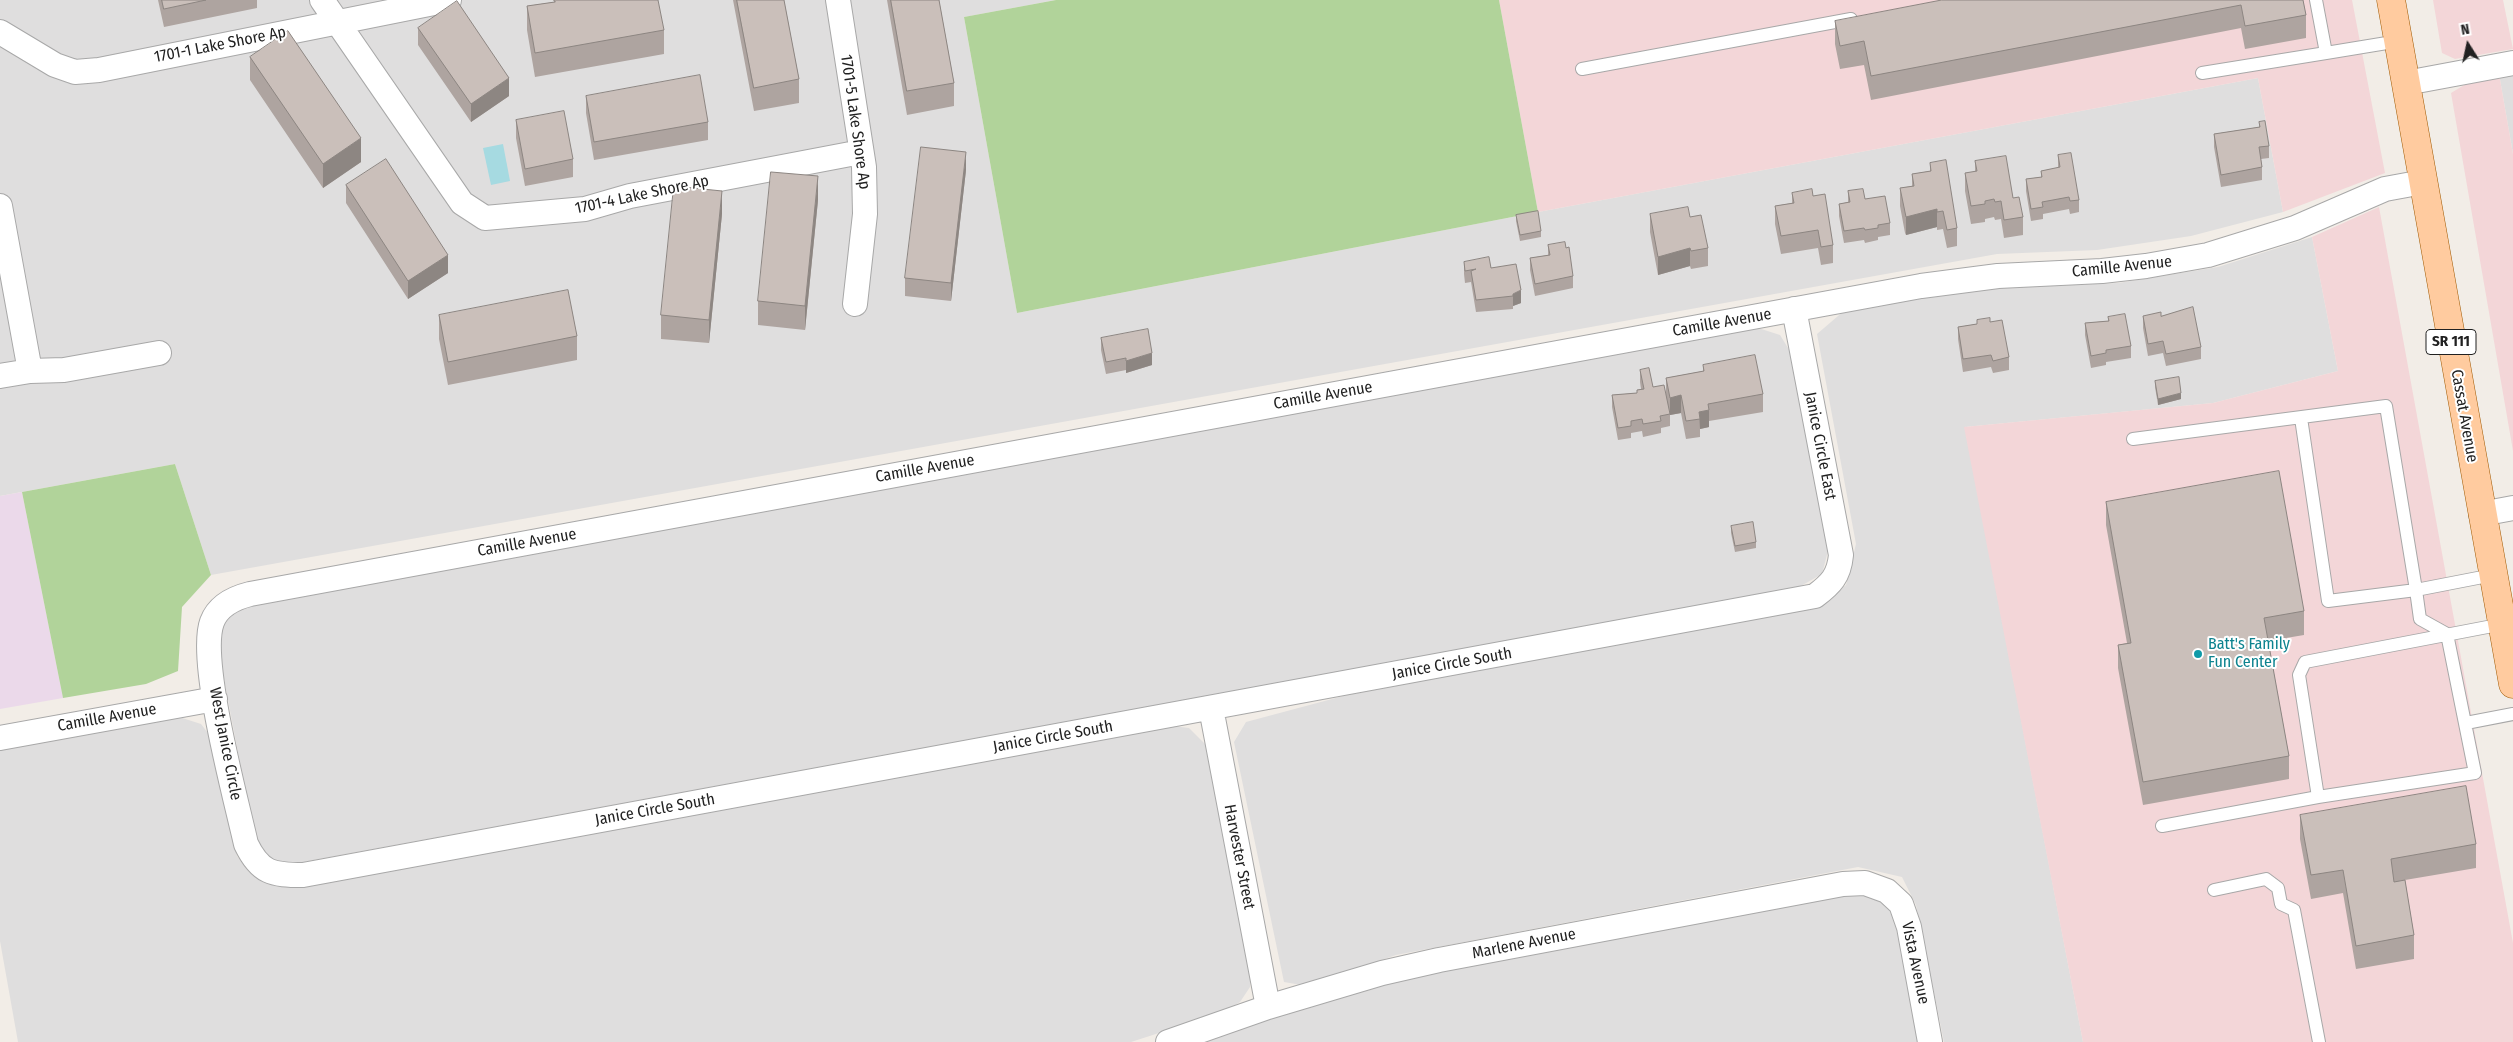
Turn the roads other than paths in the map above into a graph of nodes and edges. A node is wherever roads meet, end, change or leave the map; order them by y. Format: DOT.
graph roads {
  1 [pos="322,0"];
  2 [pos="449,0"];
  3 [pos="838,0"];
  4 [pos="2316,0"];
  5 [pos="2391,0"];
  6 [pos="1861,17"];
  7 [pos="338,22"];
  8 [pos="0,32"];
  9 [pos="2399,41"];
  10 [pos="2326,53"];
  11 [pos="2513,63"];
  12 [pos="1582,69"];
  13 [pos="2202,73"];
  14 [pos="2406,83"];
  15 [pos="861,152"];
  16 [pos="2423,182"];
  17 [pos="0,206"];
  18 [pos="855,304"];
  19 [pos="1794,309"];
  20 [pos="159,353"];
  21 [pos="30,371"];
  22 [pos="0,376"];
  23 [pos="2302,418"];
  24 [pos="2133,439"];
  25 [pos="2513,508"];
  26 [pos="2481,514"];
  27 [pos="2493,575"];
  28 [pos="1833,582"];
  29 [pos="2416,590"];
  30 [pos="221,609"];
  31 [pos="2502,624"];
  32 [pos="2447,634"];
  33 [pos="2512,670"];
  34 [pos="215,699"];
  35 [pos="1211,708"];
  36 [pos="2513,714"];
  37 [pos="2466,723"];
  38 [pos="0,738"];
  39 [pos="2318,796"];
  40 [pos="2162,826"];
  41 [pos="269,872"];
  42 [pos="2214,890"];
  43 [pos="1887,891"];
  44 [pos="1268,1007"];
  45 [pos="1168,1042"];
  46 [pos="1930,1042"];
  47 [pos="2320,1042"];
  1 -- 7 [label="street, 1701-4 Lake Shore Ap"];
  2 -- 7 [label="street, 1701-1 Lake Shore Ap"];
  3 -- 15 [label="street, 1701-5 Lake Shore Ap"];
  4 -- 10 [label="lane"];
  5 -- 9 [label="main road, Cassat Avenue / SR 111"];
  6 -- 12 [label="lane"];
  7 -- 8 [label="street, 1701-1 Lake Shore Ap"];
  7 -- 15 [label="street, 1701-4 Lake Shore Ap"];
  9 -- 10 [label="lane"];
  9 -- 14 [label="main road, Cassat Avenue / SR 111"];
  10 -- 13 [label="lane"];
  11 -- 14 [label="street"];
  14 -- 16 [label="main road, Cassat Avenue / SR 111"];
  15 -- 18 [label="street, 1701-5 Lake Shore Ap"];
  16 -- 19 [label="street, Camille Avenue"];
  16 -- 26 [label="main road, Cassat Avenue / SR 111"];
  17 -- 21 [label="street"];
  19 -- 28 [label="street, Janice Circle East"];
  19 -- 30 [label="street, Camille Avenue"];
  20 -- 21 [label="street"];
  21 -- 22 [label="street"];
  23 -- 24 [label="lane"];
  23 -- 29 [label="lane"];
  23 -- 29 [label="lane"];
  25 -- 26 [label="street"];
  26 -- 27 [label="main road, Cassat Avenue / SR 111"];
  27 -- 29 [label="lane"];
  27 -- 31 [label="main road, Cassat Avenue / SR 111"];
  28 -- 35 [label="street, Janice Circle South"];
  29 -- 32 [label="lane"];
  30 -- 34 [label="street, West Janice Circle"];
  31 -- 32 [label="lane"];
  31 -- 33 [label="main road, Cassat Avenue / SR 111"];
  32 -- 37 [label="lane"];
  32 -- 39 [label="lane"];
  34 -- 38 [label="street, Camille Avenue"];
  34 -- 41 [label="street, West Janice Circle"];
  35 -- 41 [label="street, Janice Circle South"];
  35 -- 44 [label="street, Harvester Street"];
  36 -- 37 [label="lane"];
  37 -- 39 [label="lane"];
  39 -- 40 [label="lane"];
  42 -- 47 [label="lane"];
  43 -- 44 [label="street, Marlene Avenue"];
  43 -- 46 [label="street, Vista Avenue"];
  44 -- 45 [label="street, Marlene Avenue"];
}
